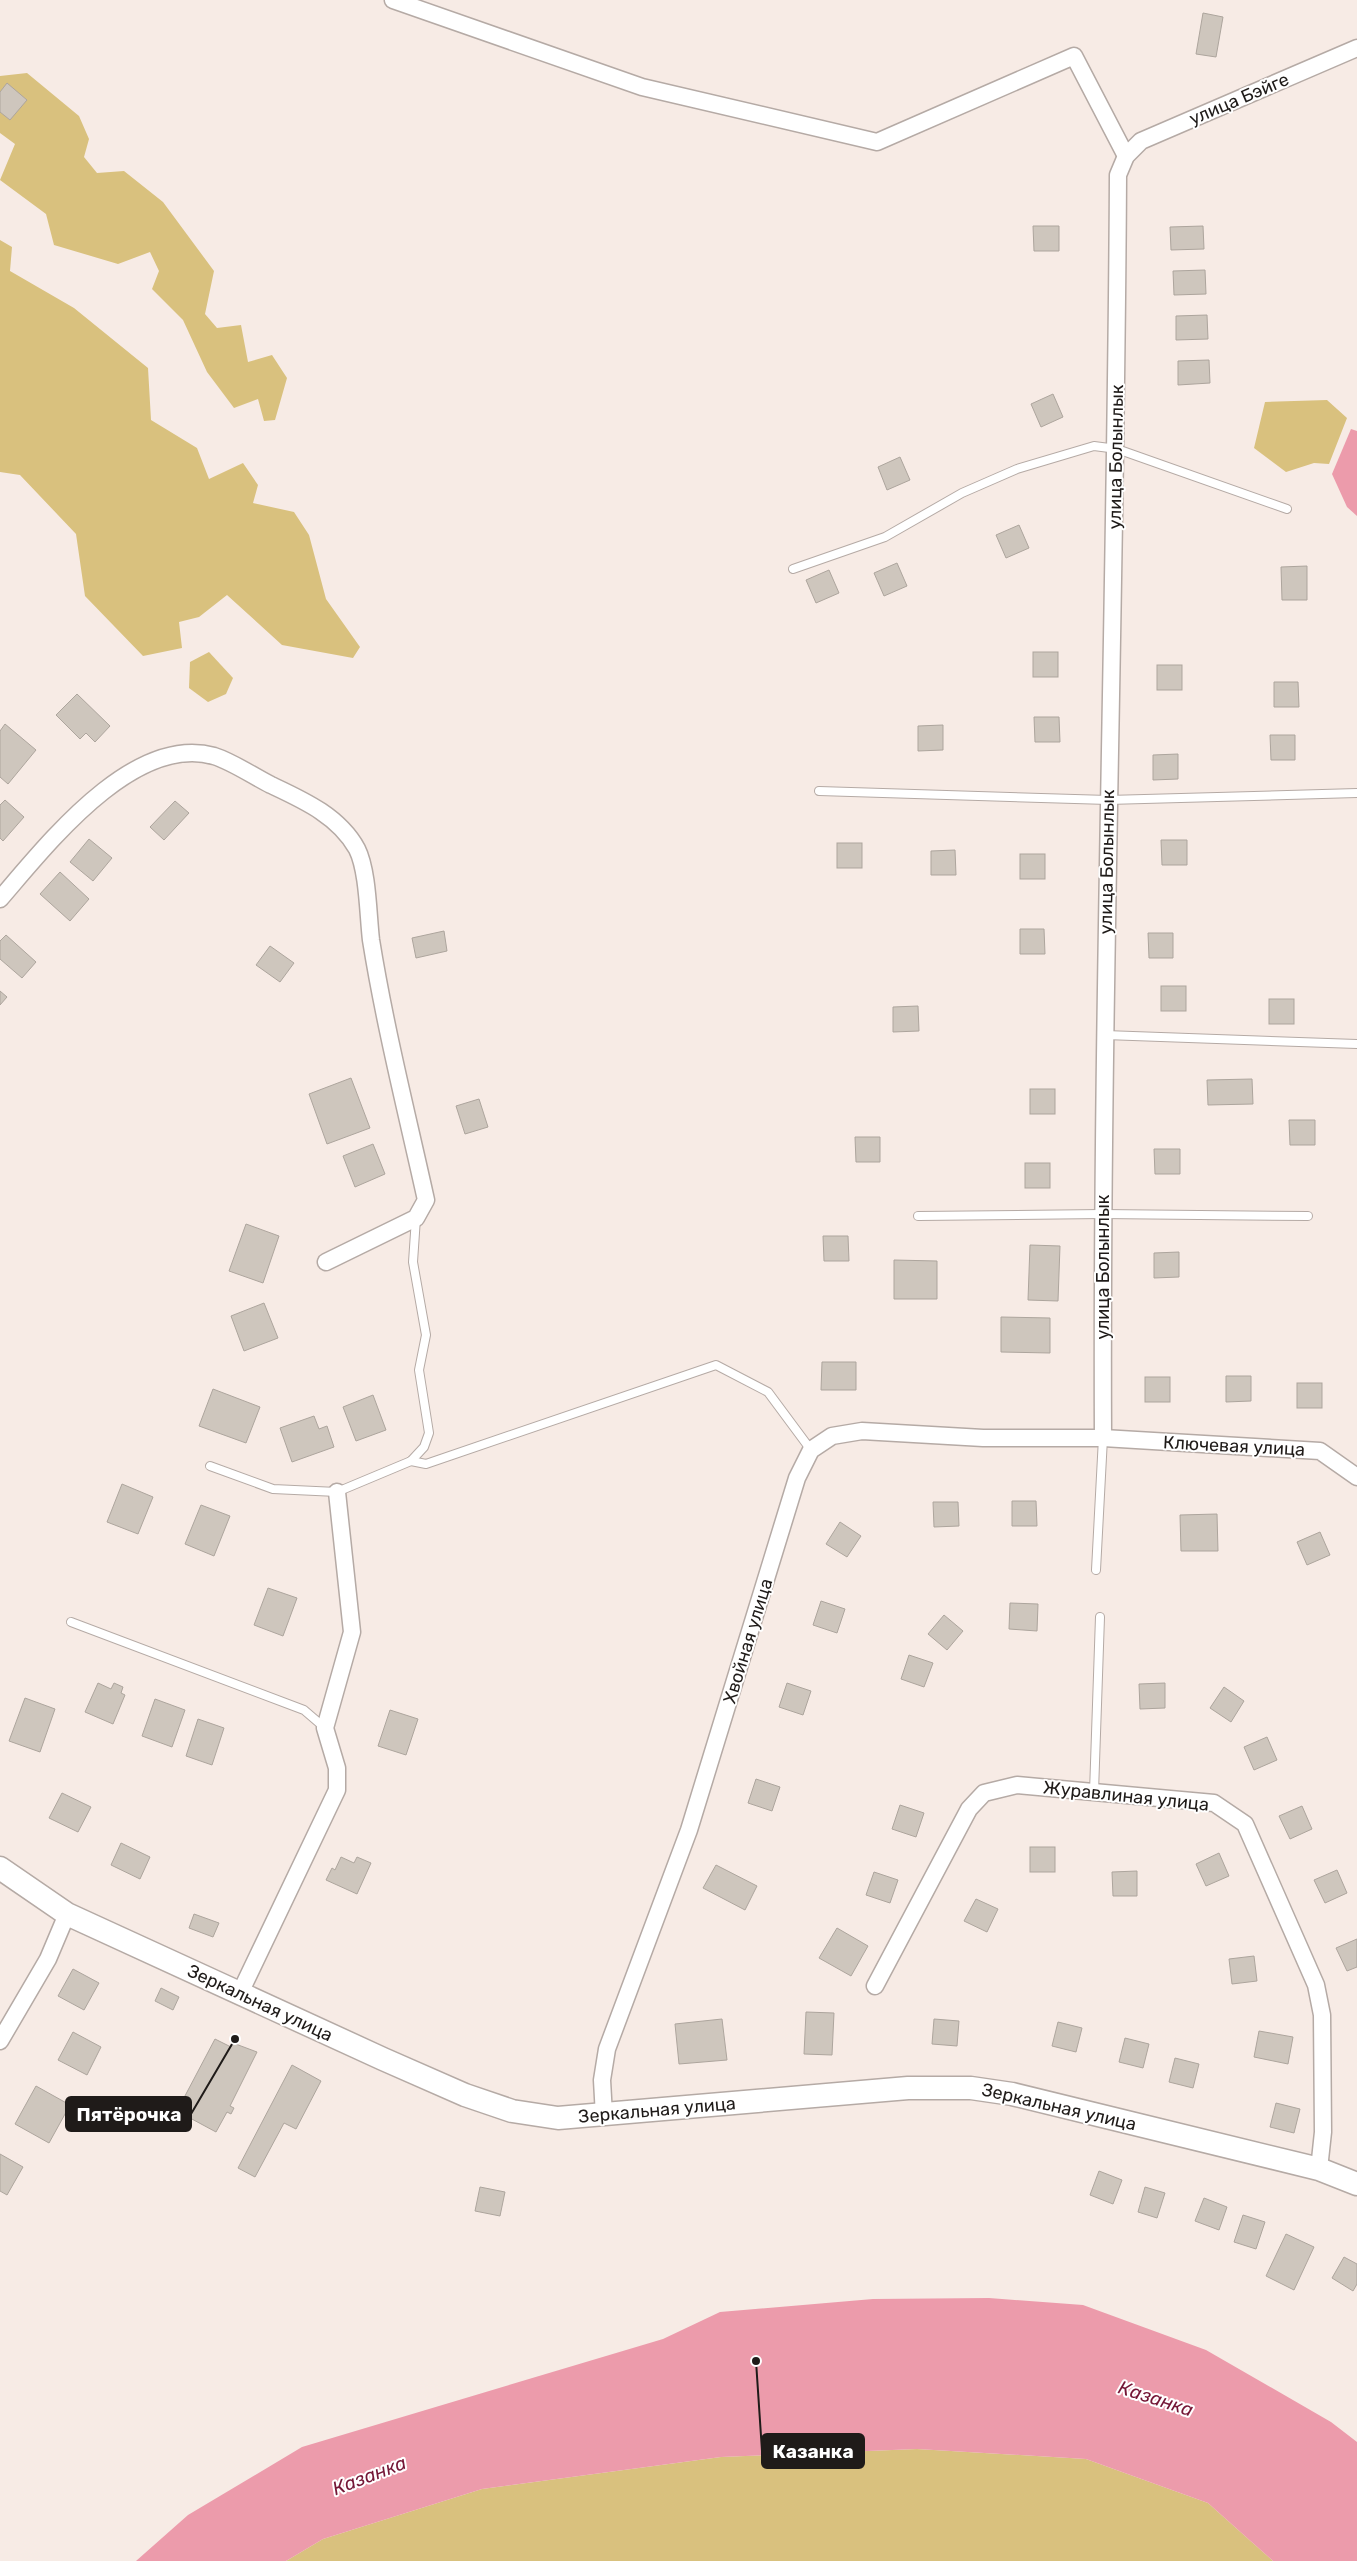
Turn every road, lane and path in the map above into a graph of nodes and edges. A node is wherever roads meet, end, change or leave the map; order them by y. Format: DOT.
graph roads {
  1 [pos="393,0"];
  2 [pos="1357,48"];
  3 [pos="1126,156"];
  4 [pos="1117,450"];
  5 [pos="1287,509"];
  6 [pos="794,569"];
  7 [pos="819,792"];
  8 [pos="1357,793"];
  9 [pos="1108,800"];
  10 [pos="0,899"];
  11 [pos="1105,1035"];
  12 [pos="1357,1044"];
  13 [pos="1102,1214"];
  14 [pos="918,1216"];
  15 [pos="1308,1216"];
  16 [pos="416,1218"];
  17 [pos="326,1262"];
  18 [pos="1103,1438"];
  19 [pos="810,1450"];
  20 [pos="411,1461"];
  21 [pos="210,1466"];
  22 [pos="1357,1477"];
  23 [pos="337,1492"];
  24 [pos="1096,1570"];
  25 [pos="1100,1617"];
  26 [pos="71,1622"];
  27 [pos="325,1728"];
  28 [pos="1094,1792"];
  29 [pos="0,1868"];
  30 [pos="67,1914"];
  31 [pos="874,1986"];
  32 [pos="240,1993"];
  33 [pos="0,2041"];
  34 [pos="604,2116"];
  35 [pos="1319,2169"];
  36 [pos="1357,2184"];
  1 -- 3 [label="street"];
  2 -- 3 [label="street, улица Бэйге"];
  3 -- 4 [label="street, улица Болынлык"];
  4 -- 5 [label="lane"];
  4 -- 6 [label="lane"];
  4 -- 9 [label="street, улица Болынлык"];
  7 -- 9 [label="lane"];
  8 -- 9 [label="lane"];
  9 -- 11 [label="street, улица Болынлык"];
  10 -- 16 [label="street"];
  11 -- 12 [label="lane"];
  11 -- 13 [label="street, улица Болынлык"];
  13 -- 14 [label="lane"];
  13 -- 15 [label="lane"];
  13 -- 18 [label="street, улица Болынлык"];
  16 -- 17 [label="street"];
  16 -- 20 [label="lane"];
  18 -- 19 [label="street"];
  18 -- 22 [label="street, Ключевая улица"];
  18 -- 24 [label="lane, улица Болынлык"];
  19 -- 20 [label="lane"];
  19 -- 34 [label="street, Хвойная улица"];
  20 -- 23 [label="lane"];
  21 -- 23 [label="lane"];
  23 -- 27 [label="street"];
  25 -- 28 [label="lane"];
  26 -- 27 [label="lane"];
  27 -- 32 [label="street"];
  28 -- 31 [label="street, Журавлиная улица"];
  28 -- 35 [label="street, Журавлиная улица"];
  29 -- 30 [label="street, Зеркальная улица"];
  30 -- 32 [label="street, Зеркальная улица"];
  30 -- 33 [label="street"];
  32 -- 34 [label="street, Зеркальная улица"];
  34 -- 35 [label="street, Зеркальная улица"];
  35 -- 36 [label="street, Зеркальная улица"];
}
